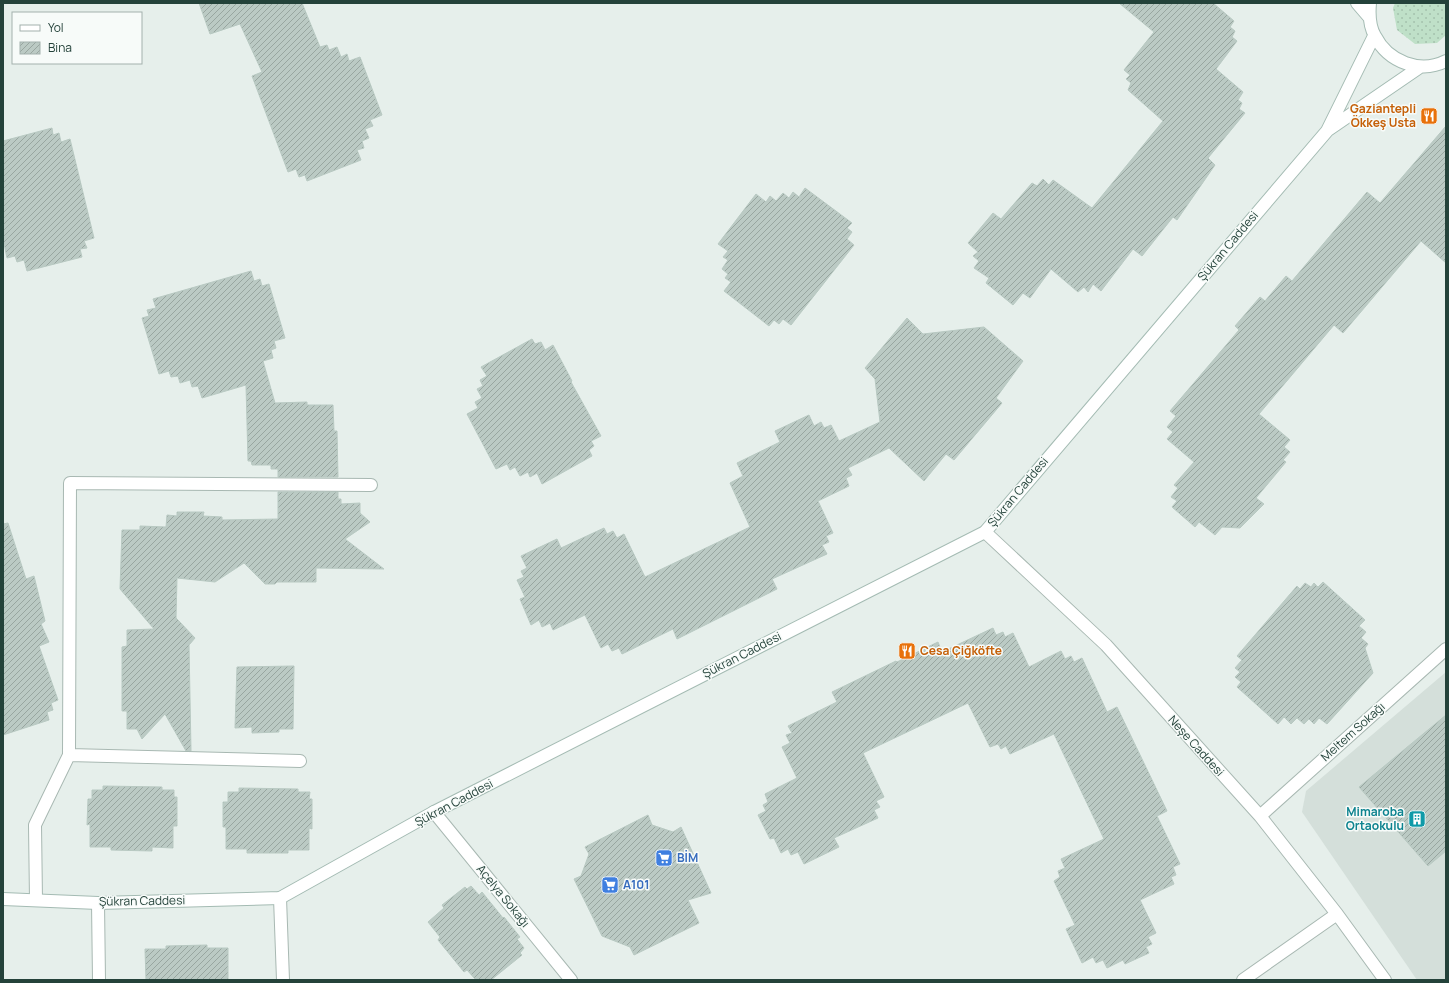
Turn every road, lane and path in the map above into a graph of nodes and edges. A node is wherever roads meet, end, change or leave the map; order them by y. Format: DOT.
graph roads {
  1 [pos="1357,3"];
  2 [pos="1370,3"];
  3 [pos="1369,17"];
  4 [pos="1374,36"];
  5 [pos="1444,64"];
  6 [pos="1420,67"];
  7 [pos="1327,131"];
  8 [pos="371,485"];
  9 [pos="985,532"];
  10 [pos="1446,649"];
  11 [pos="69,755"];
  12 [pos="300,761"];
  13 [pos="434,812"];
  14 [pos="1260,816"];
  15 [pos="280,898"];
  16 [pos="3,899"];
  17 [pos="36,900"];
  18 [pos="98,903"];
  19 [pos="1337,914"];
  20 [pos="99,980"];
  21 [pos="284,980"];
  22 [pos="571,980"];
  23 [pos="1243,980"];
  24 [pos="1385,980"];
  1 -- 3 [label="street"];
  2 -- 3 [label="street"];
  3 -- 4 [label="street"];
  4 -- 6 [label="street"];
  4 -- 7 [label="street"];
  5 -- 6 [label="street"];
  6 -- 7 [label="street"];
  7 -- 9 [label="street, Şükran Caddesi"];
  8 -- 11 [label="street"];
  9 -- 13 [label="street, Şükran Caddesi"];
  9 -- 14 [label="street, Neşe Caddesi"];
  10 -- 14 [label="street, Meltem Sokağı"];
  11 -- 12 [label="street"];
  11 -- 17 [label="street"];
  13 -- 15 [label="street, Şükran Caddesi"];
  13 -- 22 [label="street, Açelya Sokağı"];
  14 -- 19 [label="street, Neşe Caddesi"];
  15 -- 18 [label="street, Şükran Caddesi"];
  15 -- 21 [label="street"];
  16 -- 17 [label="street, Şükran Caddesi"];
  17 -- 18 [label="street, Şükran Caddesi"];
  18 -- 20 [label="street"];
  19 -- 23 [label="street"];
  19 -- 24 [label="street, Neşe Caddesi"];
}
